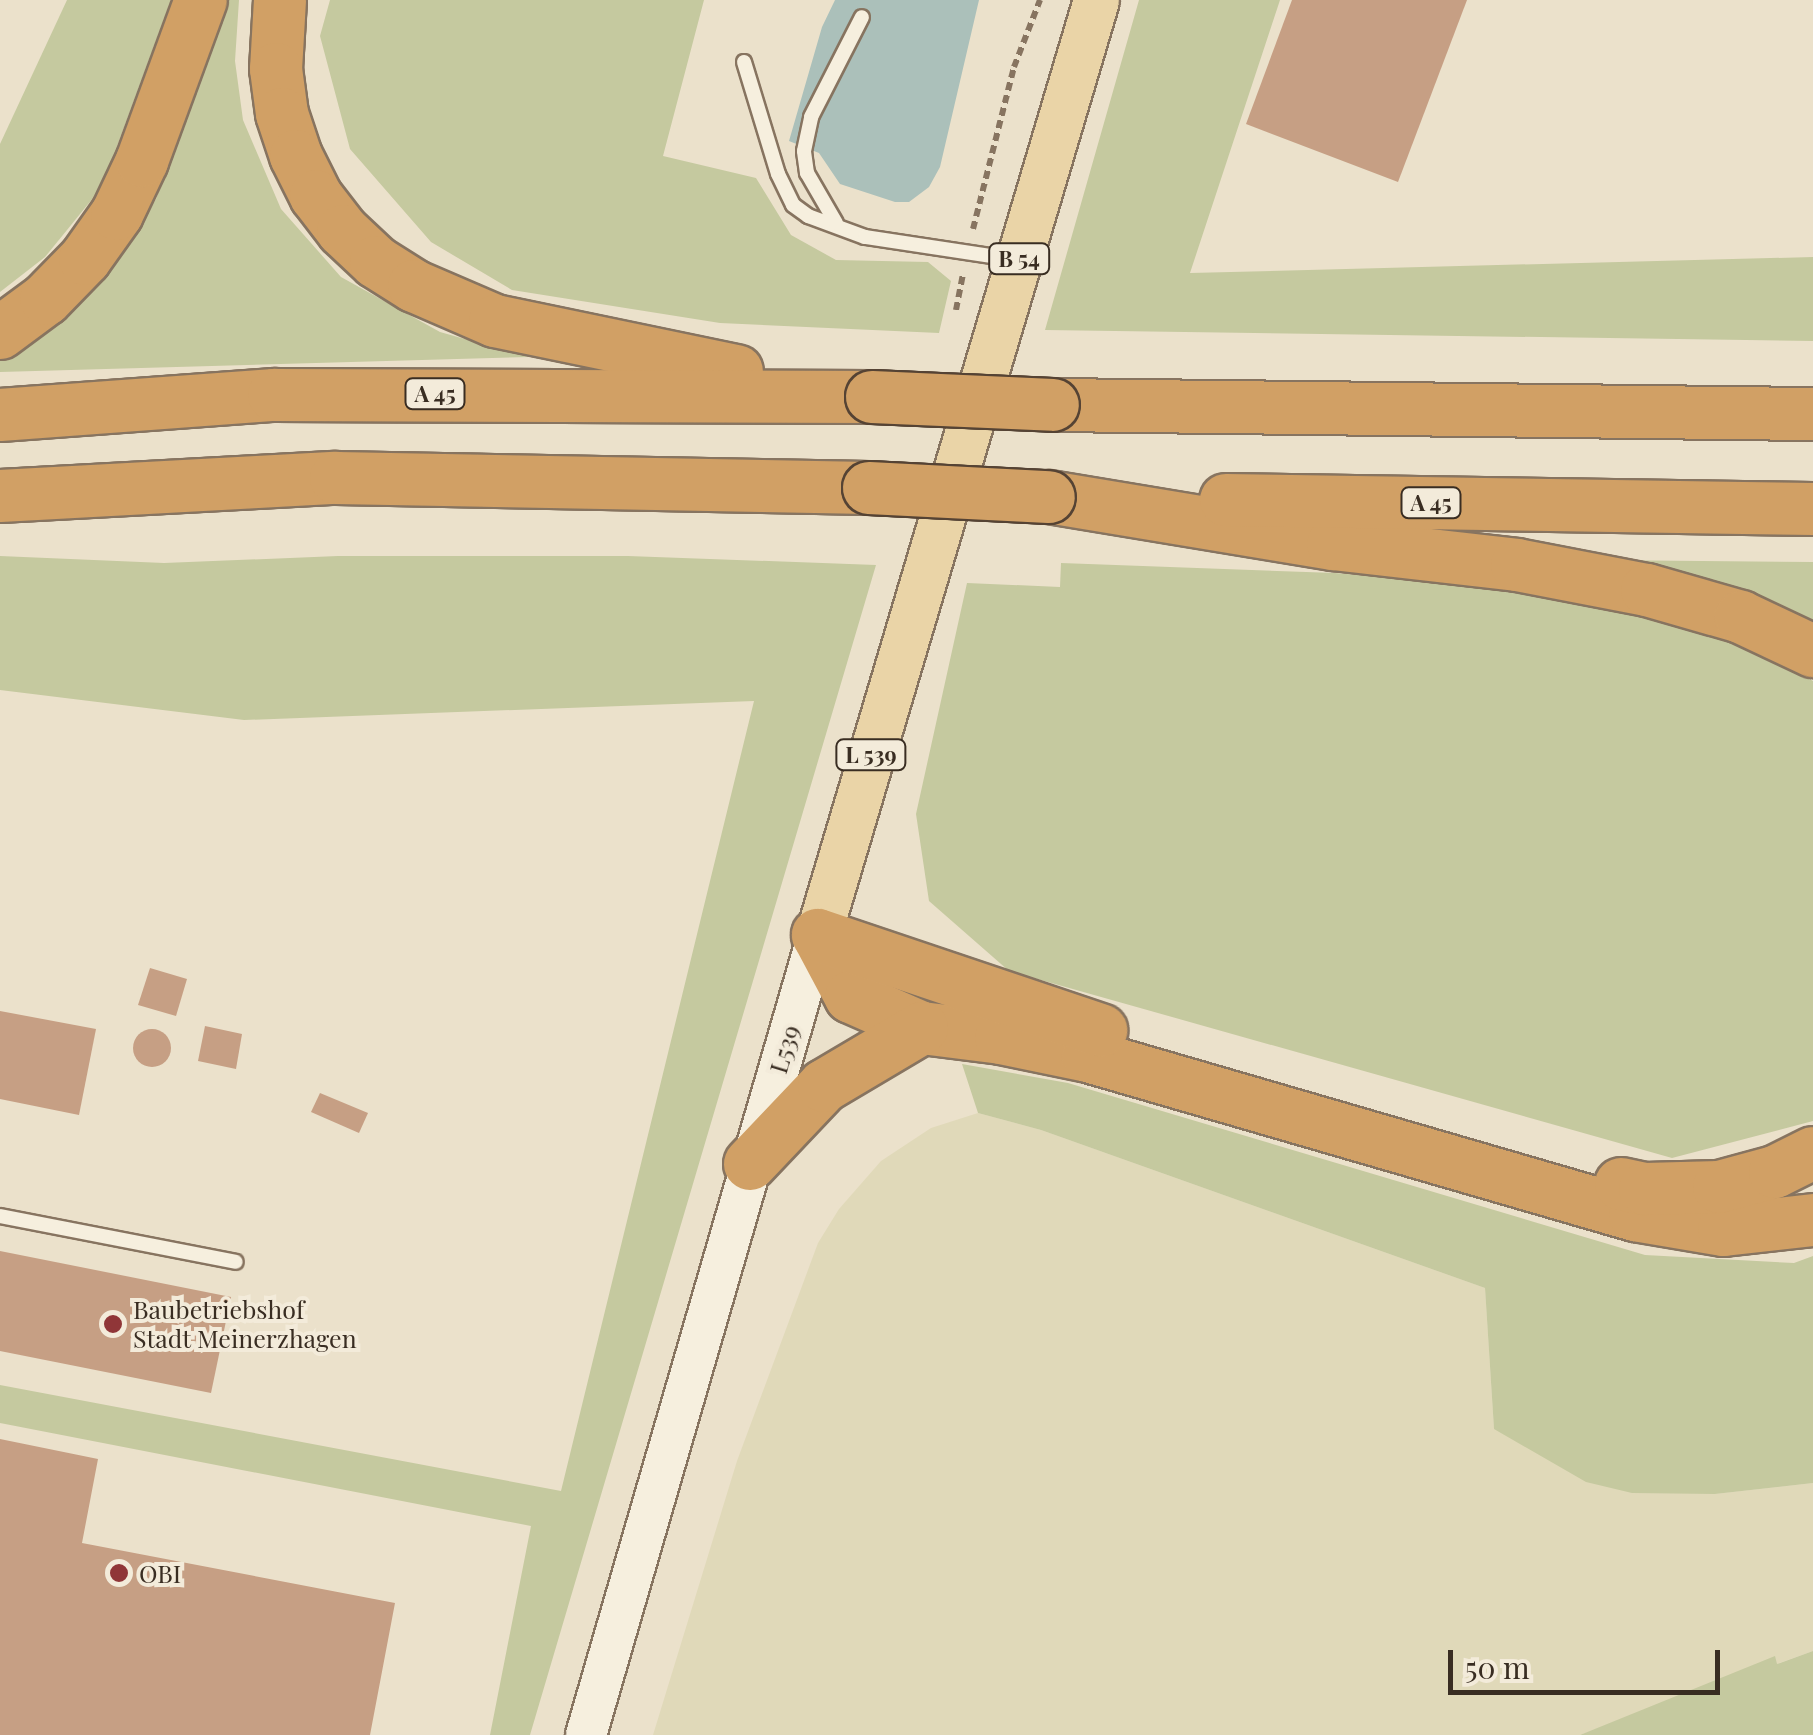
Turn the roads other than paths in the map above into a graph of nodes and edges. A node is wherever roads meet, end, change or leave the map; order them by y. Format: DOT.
graph roads {
  1 [pos="201,0"];
  2 [pos="280,0"];
  3 [pos="1066,0"];
  4 [pos="1096,0"];
  5 [pos="862,16"];
  6 [pos="744,62"];
  7 [pos="1076,66"];
  8 [pos="836,223"];
  9 [pos="1018,260"];
  10 [pos="0,333"];
  11 [pos="872,397"];
  12 [pos="1813,414"];
  13 [pos="0,415"];
  14 [pos="962,451"];
  15 [pos="0,496"];
  16 [pos="1049,497"];
  17 [pos="1813,510"];
  18 [pos="1813,651"];
  19 [pos="818,934"];
  20 [pos="922,1028"];
  21 [pos="1813,1153"];
  22 [pos="750,1164"];
  23 [pos="0,1216"];
  24 [pos="1813,1220"];
  25 [pos="236,1262"];
  26 [pos="586,1735"];
  1 -- 10 [label="highway"];
  2 -- 11 [label="highway"];
  3 -- 7 [label="main road"];
  4 -- 7 [label="main road, B 54"];
  5 -- 8 [label="lane"];
  6 -- 8 [label="lane"];
  7 -- 9 [label="main road, B 54"];
  8 -- 9 [label="lane"];
  9 -- 14 [label="main road, B 54"];
  11 -- 12 [label="highway, A 45, bridge"];
  11 -- 13 [label="highway, A 45"];
  14 -- 19 [label="main road, L 539"];
  15 -- 16 [label="highway, A 45, bridge"];
  16 -- 17 [label="highway, A 45"];
  16 -- 18 [label="highway"];
  19 -- 20 [label="highway"];
  19 -- 21 [label="highway"];
  19 -- 22 [label="main road, L539 / L 539"];
  20 -- 22 [label="highway"];
  20 -- 24 [label="highway"];
  22 -- 26 [label="main road, L 539"];
  23 -- 25 [label="lane"];
}
